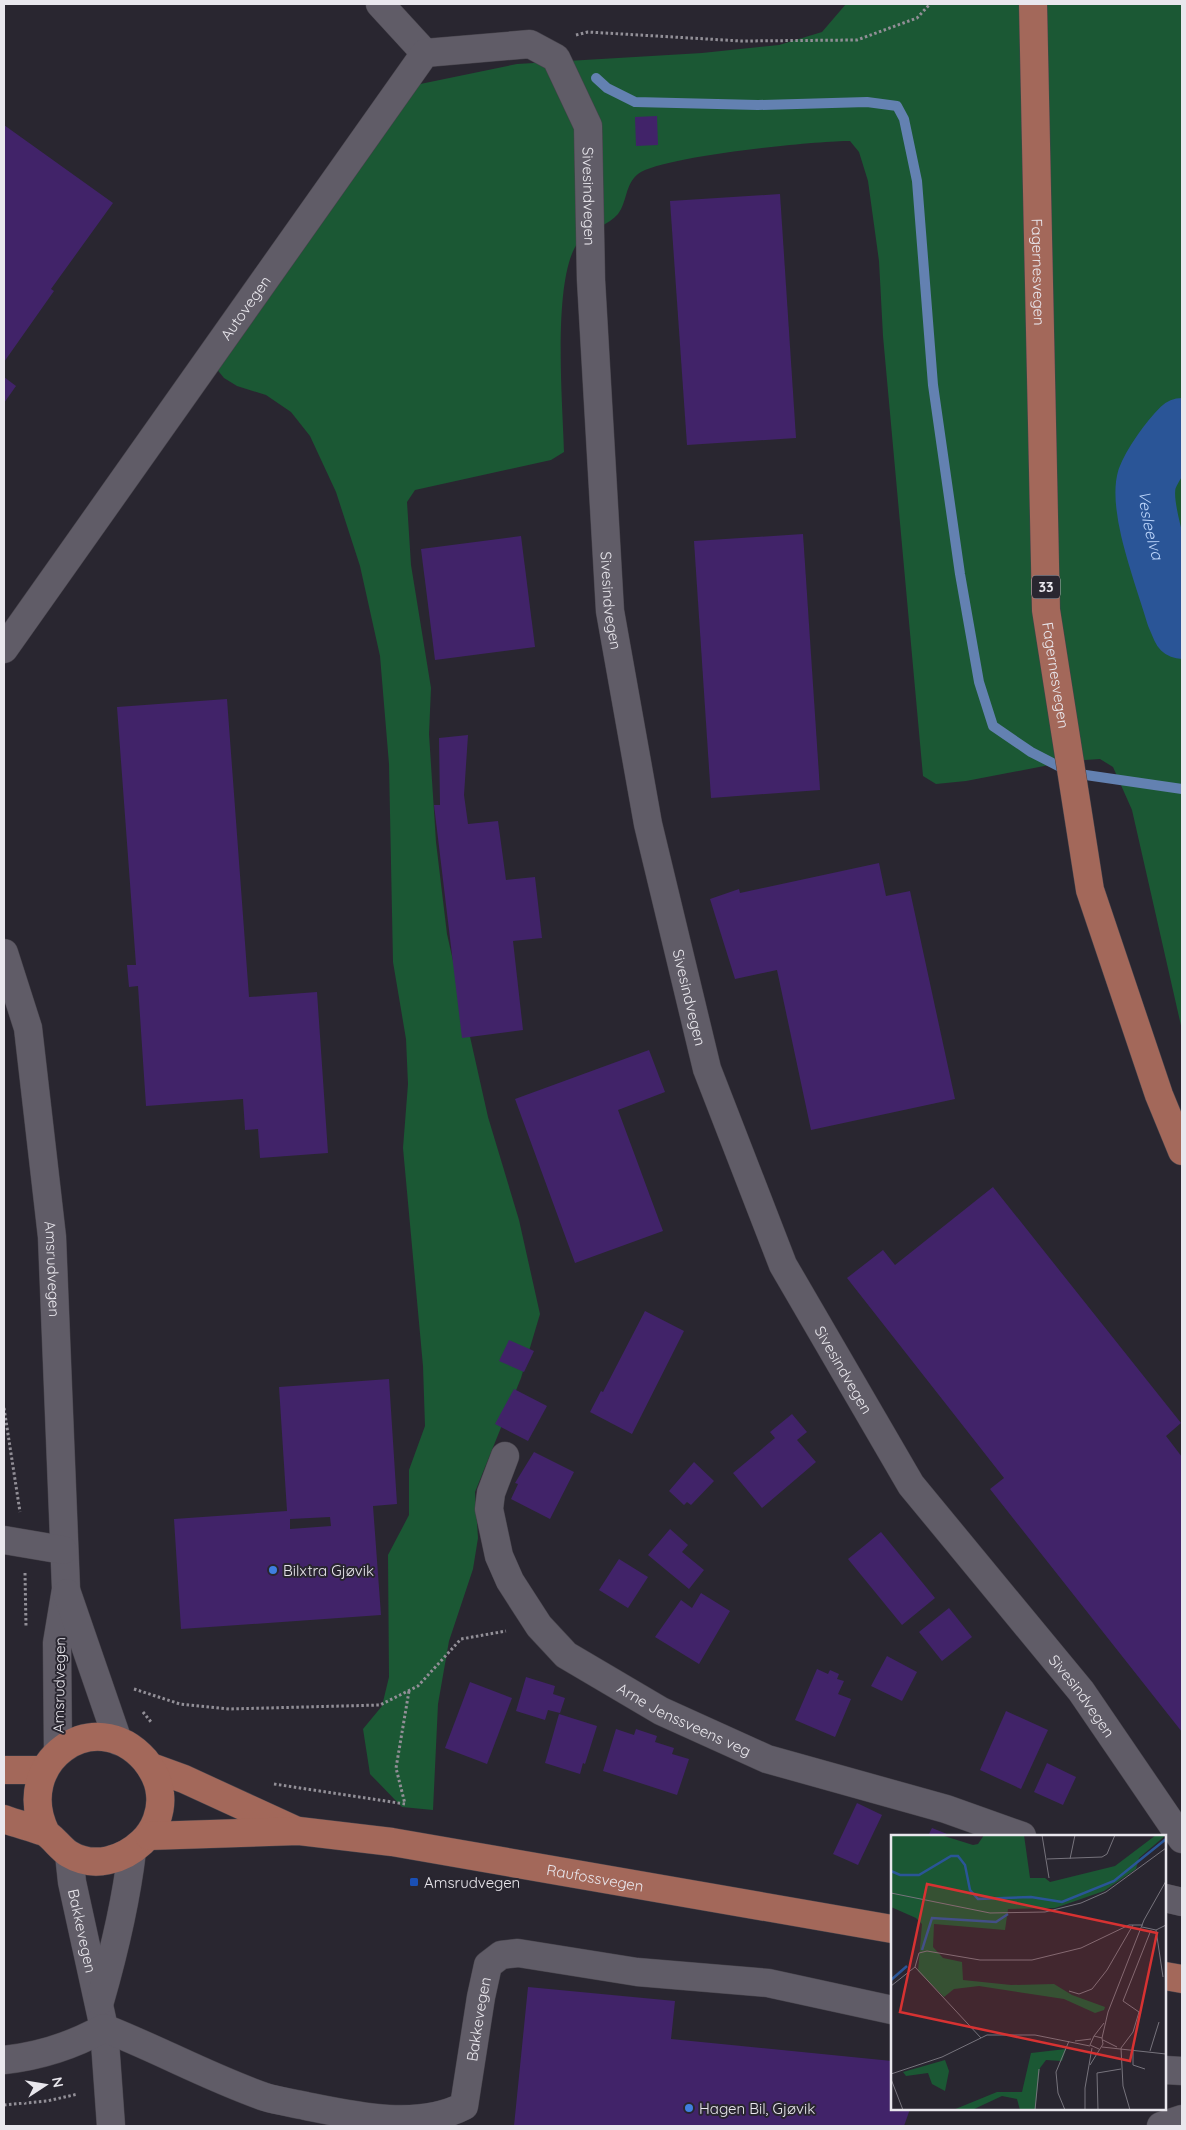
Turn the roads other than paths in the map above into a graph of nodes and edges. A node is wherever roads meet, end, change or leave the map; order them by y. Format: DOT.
graph roads {
  1 [pos="380,4"];
  2 [pos="1033,4"];
  3 [pos="424,53"];
  4 [pos="4,649"];
  5 [pos="4,953"];
  6 [pos="1182,1151"];
  7 [pos="505,1456"];
  8 [pos="14,1541"];
  9 [pos="63,1550"];
  10 [pos="66,1589"];
  11 [pos="118,1741"];
  12 [pos="51,1761"];
  13 [pos="151,1767"];
  14 [pos="4,1770"];
  15 [pos="4,1820"];
  16 [pos="299,1831"];
  17 [pos="46,1833"];
  18 [pos="1019,1835"];
  19 [pos="1182,1838"];
  20 [pos="140,1844"];
  21 [pos="69,1854"];
  22 [pos="1166,1898"];
  23 [pos="1182,1902"];
  24 [pos="891,1929"];
  25 [pos="1166,1976"];
  26 [pos="1182,1979"];
  27 [pos="891,2010"];
  28 [pos="101,2017"];
  29 [pos="4,2060"];
  30 [pos="1166,2070"];
  31 [pos="1182,2071"];
  32 [pos="1182,2119"];
  33 [pos="111,2126"];
  34 [pos="1161,2126"];
  1 -- 3 [label="street"];
  2 -- 6 [label="main road, Fagernesvegen / 33"];
  3 -- 4 [label="street, Autovegen"];
  3 -- 19 [label="street, Sivesindvegen"];
  5 -- 9 [label="street, Amsrudvegen"];
  7 -- 18 [label="street, Arne Jenssveens veg"];
  8 -- 9 [label="street"];
  9 -- 10 [label="street, Amsrudvegen"];
  10 -- 11 [label="street, Amsrudvegen"];
  10 -- 12 [label="street, Amsrudvegen"];
  11 -- 12 [label="main road, Raufossvegen"];
  11 -- 13 [label="main road, Raufossvegen"];
  12 -- 14 [label="main road, Raufossvegen"];
  12 -- 17 [label="main road, Raufossvegen"];
  13 -- 16 [label="main road, Raufossvegen"];
  13 -- 20 [label="main road, Raufossvegen"];
  15 -- 17 [label="main road, Raufossvegen"];
  16 -- 20 [label="main road, Raufossvegen"];
  16 -- 24 [label="main road, Raufossvegen"];
  17 -- 21 [label="main road, Raufossvegen"];
  20 -- 21 [label="main road, Raufossvegen"];
  20 -- 28 [label="street, Bakkevegen"];
  21 -- 28 [label="street, Bakkevegen"];
  22 -- 23 [label="street"];
  25 -- 26 [label="main road"];
  27 -- 28 [label="street, Bakkevegen"];
  28 -- 29 [label="street"];
  28 -- 33 [label="street, Bakkevegen"];
  30 -- 31 [label="street"];
  32 -- 34 [label="street"];
}
